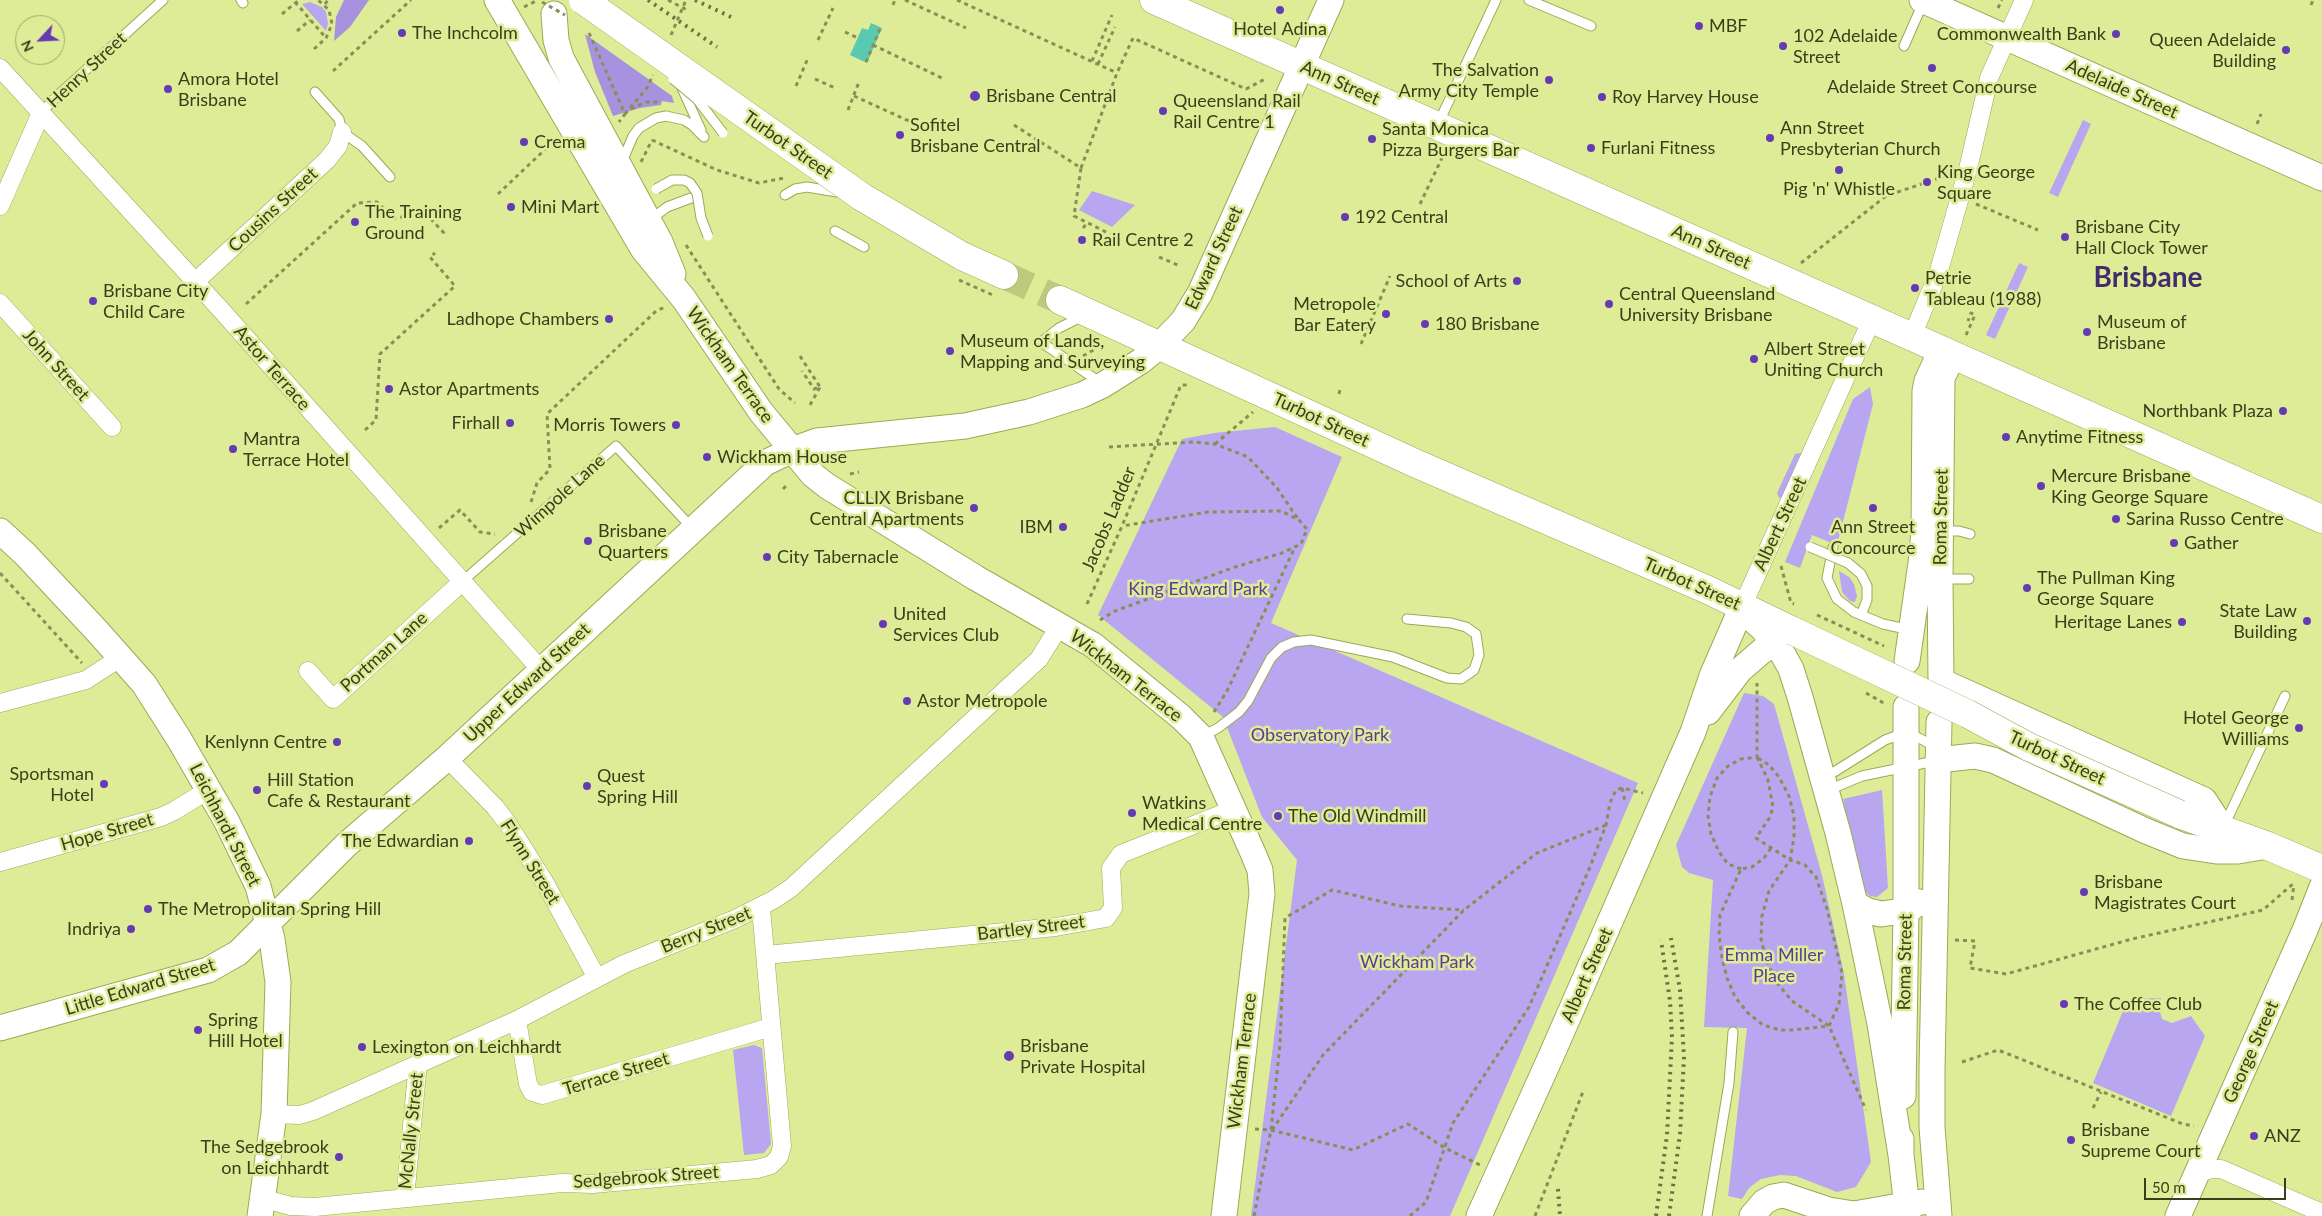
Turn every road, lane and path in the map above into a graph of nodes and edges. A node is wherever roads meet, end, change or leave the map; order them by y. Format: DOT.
graph roads {
  1 [pos="162,0"];
  2 [pos="299,0"];
  3 [pos="318,0"];
  4 [pos="328,0"];
  5 [pos="411,0"];
  6 [pos="497,0"];
  7 [pos="583,0"];
  8 [pos="668,0"];
  9 [pos="686,0"];
  10 [pos="895,0"];
  11 [pos="904,0"];
  12 [pos="957,0"];
  13 [pos="1154,0"];
  14 [pos="1330,0"];
  15 [pos="1496,0"];
  16 [pos="1529,0"];
  17 [pos="1923,0"];
  18 [pos="2002,0"];
  19 [pos="2024,0"];
  20 [pos="2313,0"];
  21 [pos="295,2"];
  22 [pos="325,4"];
  23 [pos="893,5"];
  24 [pos="2311,5"];
  25 [pos="833,8"];
  26 [pos="1998,8"];
  27 [pos="689,11"];
  28 [pos="282,14"];
  29 [pos="554,14"];
  30 [pos="1112,15"];
  31 [pos="310,20"];
  32 [pos="1591,26"];
  33 [pos="1115,27"];
  34 [pos="966,28"];
  35 [pos="880,29"];
  36 [pos="588,30"];
  37 [pos="297,31"];
  38 [pos="845,32"];
  39 [pos="326,38"];
  40 [pos="858,38"];
  41 [pos="2007,38"];
  42 [pos="818,40"];
  43 [pos="873,45"];
  44 [pos="1904,46"];
  45 [pos="314,49"];
  46 [pos="659,55"];
  47 [pos="808,58"];
  48 [pos="1092,61"];
  49 [pos="866,62"];
  50 [pos="1098,64"];
  51 [pos="1302,66"];
  52 [pos="0,68"];
  53 [pos="333,71"];
  54 [pos="1117,73"];
  55 [pos="942,78"];
  56 [pos="814,79"];
  57 [pos="1265,79"];
  58 [pos="859,82"];
  59 [pos="681,86"];
  60 [pos="796,86"];
  61 [pos="835,88"];
  62 [pos="315,92"];
  63 [pos="854,96"];
  64 [pos="662,102"];
  65 [pos="848,110"];
  66 [pos="41,113"];
  67 [pos="625,114"];
  68 [pos="2261,114"];
  69 [pos="619,122"];
  70 [pos="2256,124"];
  71 [pos="1014,125"];
  72 [pos="920,126"];
  73 [pos="1436,126"];
  74 [pos="342,132"];
  75 [pos="723,134"];
  76 [pos="559,136"];
  77 [pos="1442,158"];
  78 [pos="620,167"];
  79 [pos="1081,168"];
  80 [pos="1968,169"];
  81 [pos="390,177"];
  82 [pos="790,177"];
  83 [pos="2322,178"];
  84 [pos="498,194"];
  85 [pos="785,195"];
  86 [pos="862,197"];
  87 [pos="1959,197"];
  88 [pos="691,198"];
  89 [pos="649,201"];
  90 [pos="1420,204"];
  91 [pos="0,206"];
  92 [pos="1087,223"];
  93 [pos="1083,228"];
  94 [pos="2038,230"];
  95 [pos="835,231"];
  96 [pos="445,234"];
  97 [pos="1110,234"];
  98 [pos="708,236"];
  99 [pos="685,242"];
  100 [pos="864,247"];
  101 [pos="435,253"];
  102 [pos="1159,257"];
  103 [pos="1800,263"];
  104 [pos="1180,266"];
  105 [pos="1004,275"];
  106 [pos="1390,276"];
  107 [pos="195,282"];
  108 [pos="684,299"];
  109 [pos="1060,300"];
  110 [pos="0,303"];
  111 [pos="246,304"];
  112 [pos="1090,313"];
  113 [pos="1872,319"];
  114 [pos="1968,321"];
  115 [pos="1912,336"];
  116 [pos="1361,344"];
  117 [pos="1160,345"];
  118 [pos="1953,347"];
  119 [pos="800,356"];
  120 [pos="802,371"];
  121 [pos="1103,385"];
  122 [pos="1190,385"];
  123 [pos="820,387"];
  124 [pos="794,403"];
  125 [pos="810,405"];
  126 [pos="1253,412"];
  127 [pos="112,427"];
  128 [pos="365,430"];
  129 [pos="1155,444"];
  130 [pos="1215,444"];
  131 [pos="1109,447"];
  132 [pos="792,450"];
  133 [pos="859,472"];
  134 [pos="850,474"];
  135 [pos="788,484"];
  136 [pos="782,489"];
  137 [pos="530,506"];
  138 [pos="2322,519"];
  139 [pos="1299,520"];
  140 [pos="1122,526"];
  141 [pos="439,528"];
  142 [pos="502,529"];
  143 [pos="693,530"];
  144 [pos="0,531"];
  145 [pos="1933,531"];
  146 [pos="1970,534"];
  147 [pos="1295,547"];
  148 [pos="1810,547"];
  149 [pos="1833,547"];
  150 [pos="1765,557"];
  151 [pos="0,573"];
  152 [pos="1940,579"];
  153 [pos="1969,579"];
  154 [pos="463,581"];
  155 [pos="1791,602"];
  156 [pos="1087,604"];
  157 [pos="1737,605"];
  158 [pos="1816,614"];
  159 [pos="1861,615"];
  160 [pos="1407,619"];
  161 [pos="1100,620"];
  162 [pos="1060,625"];
  163 [pos="1911,630"];
  164 [pos="1784,637"];
  165 [pos="1884,646"];
  166 [pos="121,657"];
  167 [pos="1907,660"];
  168 [pos="84,666"];
  169 [pos="541,670"];
  170 [pos="308,671"];
  171 [pos="1756,679"];
  172 [pos="1863,690"];
  173 [pos="2284,696"];
  174 [pos="0,703"];
  175 [pos="1897,710"];
  176 [pos="1939,722"];
  177 [pos="1693,732"];
  178 [pos="1197,733"];
  179 [pos="1905,735"];
  180 [pos="1938,754"];
  181 [pos="1757,757"];
  182 [pos="447,758"];
  183 [pos="1904,767"];
  184 [pos="1834,772"];
  185 [pos="1838,786"];
  186 [pos="1622,788"];
  187 [pos="208,790"];
  188 [pos="1645,794"];
  189 [pos="1625,800"];
  190 [pos="1234,809"];
  191 [pos="1938,811"];
  192 [pos="1606,825"];
  193 [pos="2223,829"];
  194 [pos="2268,846"];
  195 [pos="1771,848"];
  196 [pos="1790,860"];
  197 [pos="0,862"];
  198 [pos="1741,869"];
  199 [pos="2322,869"];
  200 [pos="2294,883"];
  201 [pos="2322,887"];
  202 [pos="1855,904"];
  203 [pos="761,908"];
  204 [pos="1464,910"];
  205 [pos="1906,911"];
  206 [pos="268,924"];
  207 [pos="1935,940"];
  208 [pos="766,955"];
  209 [pos="597,978"];
  210 [pos="518,1020"];
  211 [pos="1829,1026"];
  212 [pos="771,1027"];
  213 [pos="0,1028"];
  214 [pos="1733,1032"];
  215 [pos="1962,1062"];
  216 [pos="418,1063"];
  217 [pos="1584,1089"];
  218 [pos="2101,1092"];
  219 [pos="2093,1108"];
  220 [pos="1866,1110"];
  221 [pos="274,1114"];
  222 [pos="2194,1126"];
  223 [pos="1271,1130"];
  224 [pos="1445,1148"];
  225 [pos="1901,1155"];
  226 [pos="1497,1174"];
  227 [pos="2197,1174"];
  228 [pos="404,1198"];
  229 [pos="260,1207"];
  230 [pos="1938,1208"];
  231 [pos="1809,1209"];
  232 [pos="1907,1210"];
  233 [pos="2314,1212"];
  234 [pos="1852,1215"];
  235 [pos="1224,1216"];
  236 [pos="1254,1216"];
  237 [pos="1410,1216"];
  238 [pos="1479,1216"];
  239 [pos="1535,1216"];
  240 [pos="1707,1216"];
  241 [pos="1752,1216"];
  242 [pos="2178,1216"];
  1 -- 66 [label="lane, Henry Street"];
  2 -- 21 [label="path"];
  3 -- 22 [label="path"];
  4 -- 22 [label="path"];
  5 -- 53 [label="path"];
  6 -- 108 [label="main road, Wickham Terrace"];
  7 -- 46 [label="main road, Turbot Street, bridge"];
  8 -- 27 [label="path"];
  9 -- 46 [label="path, bridge"];
  10 -- 23 [label="path"];
  11 -- 34 [label="path"];
  12 -- 48 [label="path"];
  13 -- 51 [label="main road, Ann Street"];
  14 -- 51 [label="main road, Edward Street"];
  15 -- 73 [label="lane"];
  16 -- 32 [label="lane"];
  17 -- 41 [label="main road, Adelaide Street"];
  17 -- 44 [label="lane"];
  18 -- 26 [label="path"];
  19 -- 41 [label="street"];
  20 -- 24 [label="path"];
  21 -- 28 [label="path"];
  21 -- 31 [label="path"];
  22 -- 39 [label="path"];
  25 -- 42 [label="path"];
  29 -- 78 [label="main road, Wickham Terrace"];
  30 -- 48 [label="path"];
  31 -- 37 [label="path"];
  31 -- 39 [label="path"];
  33 -- 50 [label="path"];
  35 -- 43 [label="path"];
  36 -- 67 [label="path"];
  38 -- 40 [label="path"];
  39 -- 45 [label="path"];
  41 -- 80 [label="street"];
  41 -- 83 [label="main road, Adelaide Street"];
  43 -- 49 [label="path"];
  43 -- 55 [label="path"];
  46 -- 59 [label="lane, bridge"];
  46 -- 67 [label="path"];
  46 -- 86 [label="main road, Turbot Street, bridge"];
  47 -- 60 [label="path"];
  48 -- 50 [label="path"];
  50 -- 54 [label="path"];
  51 -- 73 [label="main road, Ann Street"];
  51 -- 117 [label="main road, Edward Street"];
  52 -- 66 [label="street, Astor Terrace"];
  54 -- 57 [label="path"];
  54 -- 79 [label="path"];
  56 -- 61 [label="path"];
  58 -- 63 [label="path"];
  59 -- 75 [label="lane, bridge"];
  59 -- 78 [label="lane"];
  62 -- 74 [label="lane"];
  63 -- 65 [label="path"];
  63 -- 72 [label="path"];
  64 -- 67 [label="path"];
  66 -- 91 [label="street, Henry Street"];
  66 -- 107 [label="street, Astor Terrace"];
  67 -- 69 [label="path"];
  68 -- 70 [label="path"];
  71 -- 79 [label="path"];
  73 -- 113 [label="main road, Ann Street"];
  74 -- 81 [label="lane"];
  74 -- 107 [label="street, Cousins Street"];
  76 -- 84 [label="path"];
  77 -- 90 [label="path"];
  78 -- 89 [label="main road, Wickham Terrace"];
  79 -- 92 [label="path"];
  80 -- 87 [label="street"];
  80 -- 103 [label="path"];
  82 -- 89 [label="path"];
  85 -- 86 [label="lane"];
  86 -- 105 [label="main road, Turbot Street, bridge"];
  87 -- 94 [label="path"];
  87 -- 115 [label="street"];
  88 -- 89 [label="lane"];
  89 -- 98 [label="lane, bridge"];
  89 -- 108 [label="main road, Wickham Terrace"];
  92 -- 93 [label="path"];
  92 -- 97 [label="path"];
  95 -- 100 [label="lane"];
  96 -- 111 [label="path"];
  99 -- 124 [label="path"];
  101 -- 128 [label="path"];
  102 -- 104 [label="path"];
  106 -- 116 [label="path"];
  107 -- 154 [label="street, Astor Terrace"];
  108 -- 132 [label="main road, Wickham Terrace"];
  108 -- 137 [label="path"];
  109 -- 112 [label="main road, Turbot Street"];
  110 -- 127 [label="street, John Street"];
  112 -- 117 [label="main road, Turbot Street"];
  112 -- 121 [label="lane"];
  113 -- 115 [label="main road, Ann Street"];
  113 -- 150 [label="street, Albert Street"];
  114 -- 118 [label="path"];
  115 -- 118 [label="main road, Ann Street"];
  117 -- 121 [label="main road, Edward Street"];
  117 -- 157 [label="main road, Turbot Street"];
  118 -- 138 [label="main road, Ann Street"];
  118 -- 145 [label="main road, Roma Street"];
  119 -- 123 [label="path"];
  120 -- 123 [label="path"];
  121 -- 132 [label="main road, Edward Street"];
  122 -- 129 [label="path, Jacobs Ladder"];
  123 -- 125 [label="path"];
  126 -- 130 [label="path"];
  129 -- 130 [label="path"];
  129 -- 131 [label="path"];
  129 -- 140 [label="path, Jacobs Ladder"];
  130 -- 139 [label="path"];
  132 -- 143 [label="main road, Upper Edward Street"];
  132 -- 162 [label="main road, Wickham Terrace"];
  133 -- 134 [label="path"];
  135 -- 136 [label="path"];
  139 -- 140 [label="path"];
  139 -- 147 [label="path"];
  140 -- 156 [label="path, Jacobs Ladder"];
  141 -- 142 [label="path"];
  143 -- 154 [label="lane, Wimpole Lane"];
  143 -- 169 [label="main road, Upper Edward Street"];
  144 -- 166 [label="main road, Leichhardt Street"];
  145 -- 146 [label="lane"];
  145 -- 152 [label="main road, Roma Street"];
  145 -- 163 [label="main road, Roma Street"];
  147 -- 161 [label="path"];
  147 -- 178 [label="path"];
  148 -- 159 [label="lane, bridge"];
  149 -- 159 [label="lane"];
  150 -- 155 [label="path"];
  150 -- 157 [label="street, Albert Street"];
  151 -- 168 [label="path"];
  152 -- 153 [label="lane"];
  152 -- 193 [label="main road, Roma Street"];
  154 -- 169 [label="street, Astor Terrace"];
  154 -- 170 [label="street, Portman Lane"];
  157 -- 164 [label="main road, Turbot Street"];
  157 -- 177 [label="main road, Albert Street"];
  158 -- 165 [label="path, bridge"];
  159 -- 163 [label="lane"];
  160 -- 178 [label="lane"];
  162 -- 178 [label="main road, Wickham Terrace"];
  162 -- 203 [label="street, Berry Street"];
  163 -- 167 [label="main road, Roma Street"];
  164 -- 177 [label="main road, Albert Street"];
  164 -- 193 [label="main road, Turbot Street, bridge"];
  164 -- 202 [label="main road"];
  166 -- 174 [label="street"];
  166 -- 187 [label="main road, Leichhardt Street"];
  169 -- 182 [label="main road, Upper Edward Street"];
  171 -- 181 [label="path"];
  172 -- 175 [label="path"];
  173 -- 193 [label="lane"];
  175 -- 179 [label="main road, Roma Street"];
  176 -- 180 [label="main road, Roma Street"];
  177 -- 226 [label="main road, Albert Street"];
  178 -- 190 [label="main road, Wickham Terrace"];
  179 -- 180 [label="lane"];
  179 -- 183 [label="main road, Roma Street"];
  179 -- 184 [label="lane"];
  180 -- 183 [label="lane"];
  180 -- 191 [label="main road, Roma Street"];
  180 -- 194 [label="main road"];
  181 -- 195 [label="path"];
  181 -- 196 [label="path"];
  181 -- 198 [label="path"];
  182 -- 206 [label="main road, Upper Edward Street"];
  182 -- 209 [label="street, Flynn Street"];
  183 -- 185 [label="lane"];
  183 -- 205 [label="main road, Roma Street"];
  186 -- 188 [label="path"];
  186 -- 189 [label="path"];
  186 -- 192 [label="path"];
  187 -- 197 [label="street, Hope Street"];
  187 -- 206 [label="main road, Leichhardt Street"];
  190 -- 208 [label="street, Bartley Street"];
  190 -- 235 [label="main road, Wickham Terrace"];
  191 -- 205 [label="main road"];
  191 -- 207 [label="main road, Roma Street"];
  192 -- 204 [label="path"];
  192 -- 224 [label="path"];
  193 -- 194 [label="main road, Turbot Street"];
  194 -- 199 [label="main road, Turbot Street"];
  195 -- 196 [label="path"];
  195 -- 198 [label="path"];
  196 -- 211 [label="path"];
  196 -- 211 [label="path"];
  198 -- 211 [label="path"];
  200 -- 207 [label="path"];
  201 -- 227 [label="main road, George Street"];
  202 -- 205 [label="main road"];
  202 -- 225 [label="main road"];
  203 -- 208 [label="street, Sedgebrook Street"];
  203 -- 209 [label="street, Berry Street"];
  204 -- 223 [label="path"];
  204 -- 223 [label="path"];
  205 -- 225 [label="main road, Roma Street"];
  206 -- 213 [label="main road, Little Edward Street"];
  206 -- 221 [label="main road, Leichhardt Street"];
  207 -- 230 [label="main road, Roma Street"];
  208 -- 212 [label="street, Sedgebrook Street"];
  209 -- 210 [label="street, Berry Street"];
  210 -- 212 [label="street, Terrace Street"];
  210 -- 216 [label="street, Berry Street"];
  211 -- 220 [label="path"];
  212 -- 228 [label="street, Sedgebrook Street"];
  214 -- 240 [label="lane"];
  215 -- 218 [label="path"];
  216 -- 221 [label="street, Berry Street"];
  216 -- 228 [label="street, McNally Street"];
  217 -- 239 [label="path, bridge"];
  218 -- 219 [label="path"];
  218 -- 222 [label="path"];
  221 -- 229 [label="main road, Leichhardt Street"];
  223 -- 224 [label="path"];
  223 -- 236 [label="path"];
  224 -- 226 [label="path"];
  224 -- 237 [label="path"];
  225 -- 232 [label="main road, Roma Street"];
  226 -- 238 [label="main road, Albert Street"];
  227 -- 233 [label="street"];
  227 -- 242 [label="main road, George Street"];
  228 -- 229 [label="street, Sedgebrook Street"];
  230 -- 232 [label="main road"];
  231 -- 234 [label="main road"];
  231 -- 241 [label="main road"];
  232 -- 234 [label="main road"];
}
